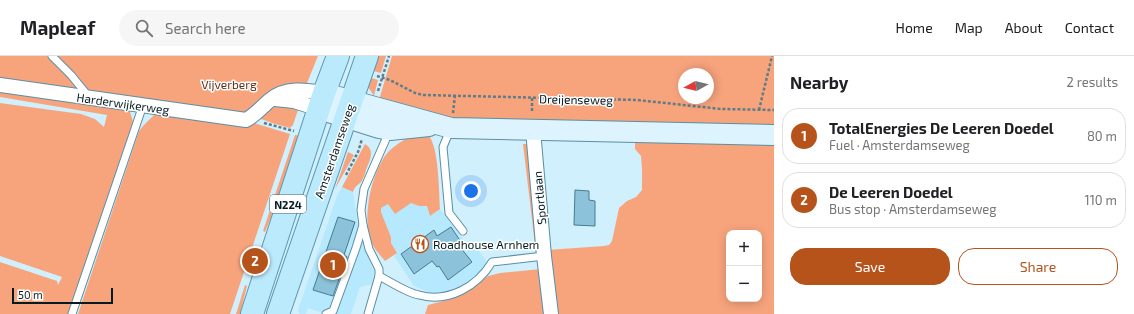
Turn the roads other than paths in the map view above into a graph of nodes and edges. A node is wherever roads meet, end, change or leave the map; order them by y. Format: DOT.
graph roads {
  1 [pos="52,56"];
  2 [pos="338,56"];
  3 [pos="367,56"];
  4 [pos="0,85"];
  5 [pos="90,98"];
  6 [pos="321,101"];
  7 [pos="143,106"];
  8 [pos="348,109"];
  9 [pos="394,122"];
  10 [pos="445,127"];
  11 [pos="533,130"];
  12 [pos="774,135"];
  13 [pos="363,225"];
  14 [pos="462,231"];
  15 [pos="544,256"];
  16 [pos="380,276"];
  17 [pos="330,313"];
  18 [pos="72,314"];
  19 [pos="252,314"];
  20 [pos="278,314"];
  21 [pos="368,314"];
  22 [pos="551,314"];
  1 -- 5 [label="lane"];
  2 -- 6 [label="main road, N224"];
  3 -- 8 [label="main road, Amsterdamseweg / N224"];
  4 -- 5 [label="street, Harderwijkerweg"];
  5 -- 7 [label="street, Harderwijkerweg"];
  6 -- 7 [label="street, Harderwijkerweg"];
  6 -- 8 [label="main road"];
  6 -- 19 [label="main road, N224"];
  7 -- 18 [label="lane"];
  8 -- 9 [label="main road"];
  8 -- 20 [label="main road, Amsterdamseweg / N224"];
  9 -- 10 [label="main road"];
  9 -- 13 [label="lane"];
  10 -- 11 [label="main road"];
  10 -- 14 [label="lane"];
  11 -- 12 [label="main road"];
  11 -- 15 [label="street, Sportlaan"];
  13 -- 16 [label="lane"];
  13 -- 17 [label="lane"];
  15 -- 16 [label="lane"];
  15 -- 22 [label="street, Sportlaan"];
  16 -- 21 [label="lane"];
}
